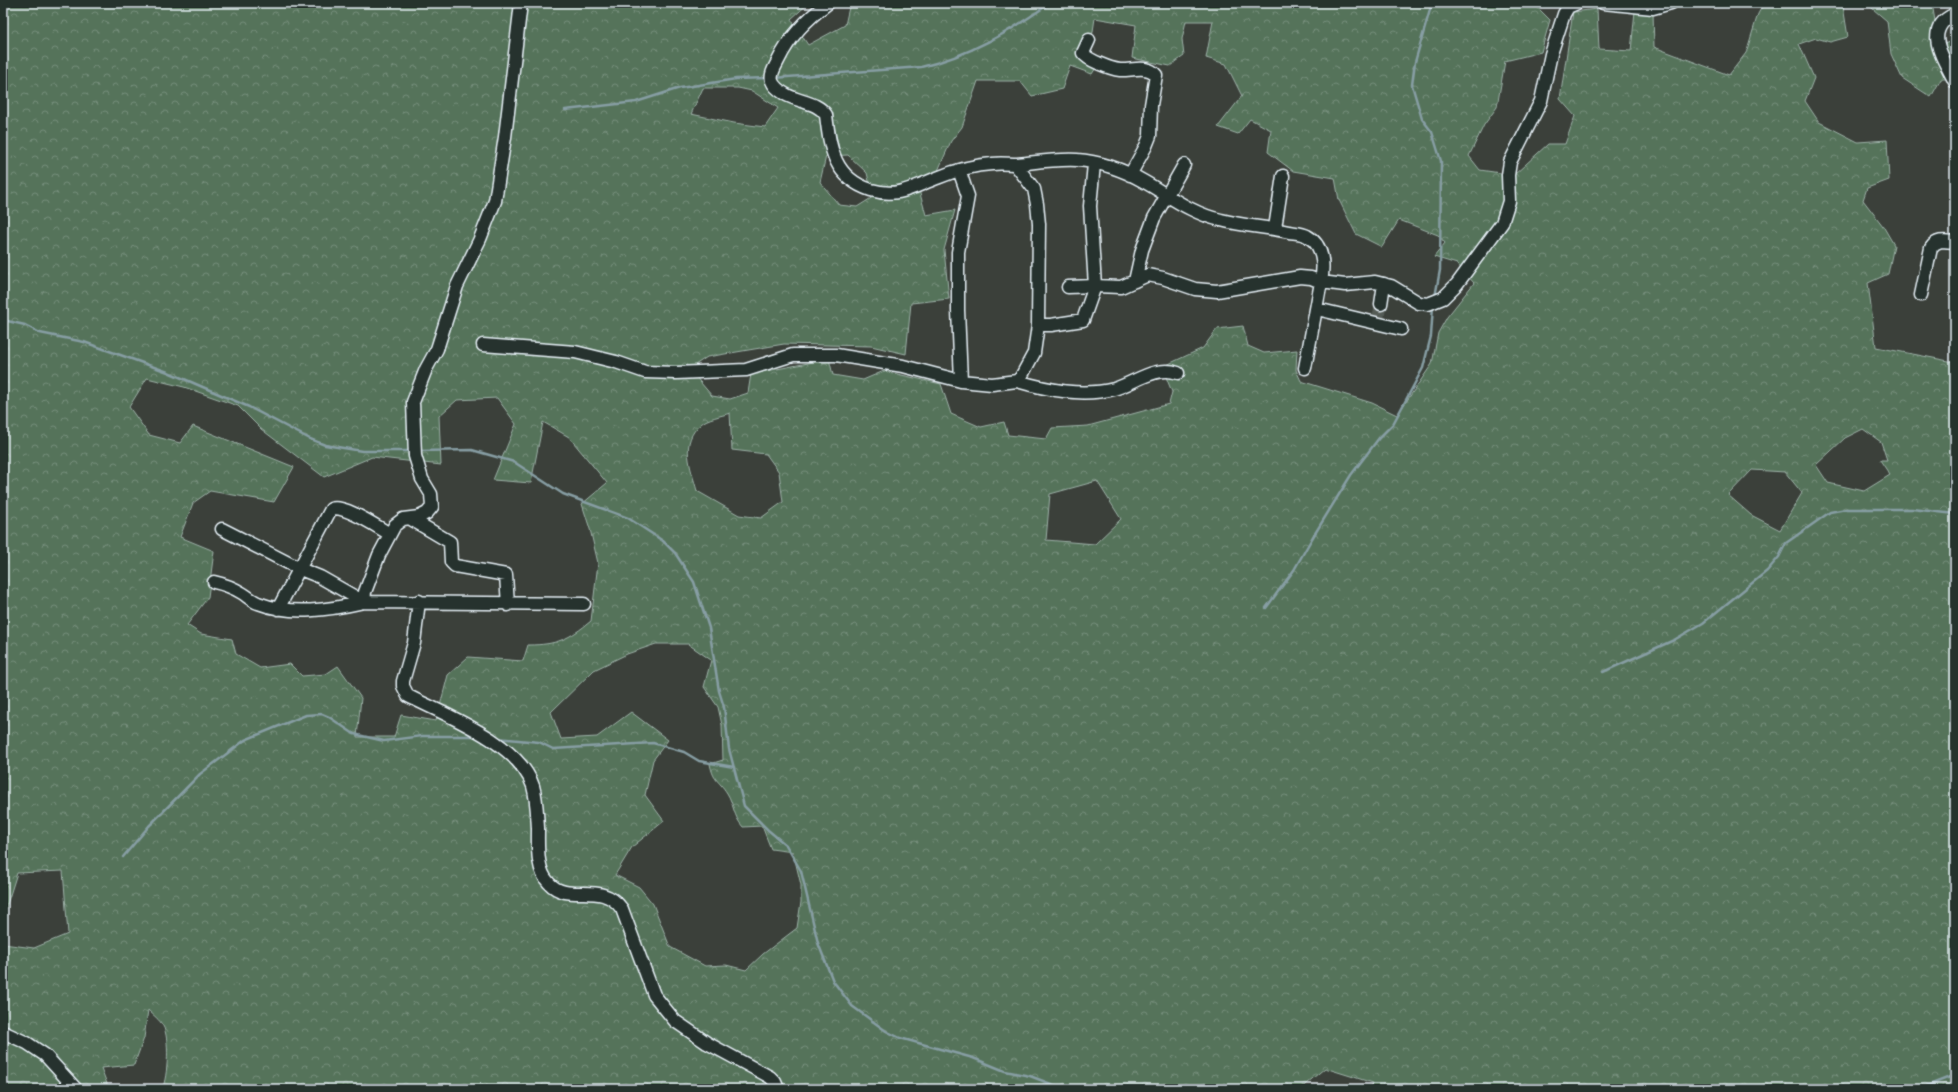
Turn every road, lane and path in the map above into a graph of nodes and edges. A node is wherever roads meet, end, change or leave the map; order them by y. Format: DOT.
graph roads {
  1 [pos="521,3"];
  2 [pos="828,3"];
  3 [pos="1577,3"];
  4 [pos="1603,3"];
  5 [pos="1671,3"];
  6 [pos="1955,14"];
  7 [pos="1089,40"];
  8 [pos="1955,82"];
  9 [pos="1015,164"];
  10 [pos="1094,164"];
  11 [pos="1184,164"];
  12 [pos="959,170"];
  13 [pos="1130,175"];
  14 [pos="1283,176"];
  15 [pos="1167,196"];
  16 [pos="1275,228"];
  17 [pos="1955,242"];
  18 [pos="1135,281"];
  19 [pos="1321,282"];
  20 [pos="1384,284"];
  21 [pos="1095,286"];
  22 [pos="1068,287"];
  23 [pos="1921,295"];
  24 [pos="1381,304"];
  25 [pos="1317,308"];
  26 [pos="1038,325"];
  27 [pos="1401,329"];
  28 [pos="483,345"];
  29 [pos="1305,368"];
  30 [pos="1178,373"];
  31 [pos="961,381"];
  32 [pos="1018,381"];
  33 [pos="411,518"];
  34 [pos="222,529"];
  35 [pos="390,534"];
  36 [pos="300,569"];
  37 [pos="214,582"];
  38 [pos="419,601"];
  39 [pos="364,602"];
  40 [pos="584,604"];
  41 [pos="508,605"];
  42 [pos="278,609"];
  43 [pos="3,1032"];
  44 [pos="76,1089"];
  45 [pos="778,1089"];
  1 -- 33 [label="street"];
  2 -- 12 [label="street"];
  3 -- 20 [label="street"];
  4 -- 5 [label="street"];
  6 -- 8 [label="street"];
  7 -- 13 [label="street"];
  9 -- 10 [label="street"];
  9 -- 12 [label="street"];
  9 -- 26 [label="street"];
  10 -- 13 [label="street"];
  10 -- 21 [label="street"];
  11 -- 15 [label="street"];
  12 -- 31 [label="street"];
  13 -- 15 [label="street"];
  14 -- 16 [label="street"];
  15 -- 16 [label="street"];
  15 -- 18 [label="street"];
  16 -- 19 [label="street"];
  17 -- 23 [label="street"];
  18 -- 19 [label="street"];
  18 -- 21 [label="street"];
  19 -- 20 [label="street"];
  19 -- 25 [label="street"];
  20 -- 24 [label="street"];
  21 -- 22 [label="street"];
  21 -- 26 [label="street"];
  25 -- 27 [label="street"];
  25 -- 29 [label="street"];
  26 -- 32 [label="street"];
  28 -- 31 [label="street"];
  30 -- 32 [label="street"];
  31 -- 32 [label="street"];
  33 -- 35 [label="street"];
  33 -- 41 [label="street"];
  34 -- 36 [label="street"];
  35 -- 36 [label="street"];
  35 -- 39 [label="street"];
  36 -- 39 [label="street"];
  36 -- 42 [label="street"];
  37 -- 42 [label="street"];
  38 -- 39 [label="street"];
  38 -- 41 [label="street"];
  38 -- 45 [label="street"];
  39 -- 42 [label="street"];
  40 -- 41 [label="street"];
  43 -- 44 [label="street"];
}
